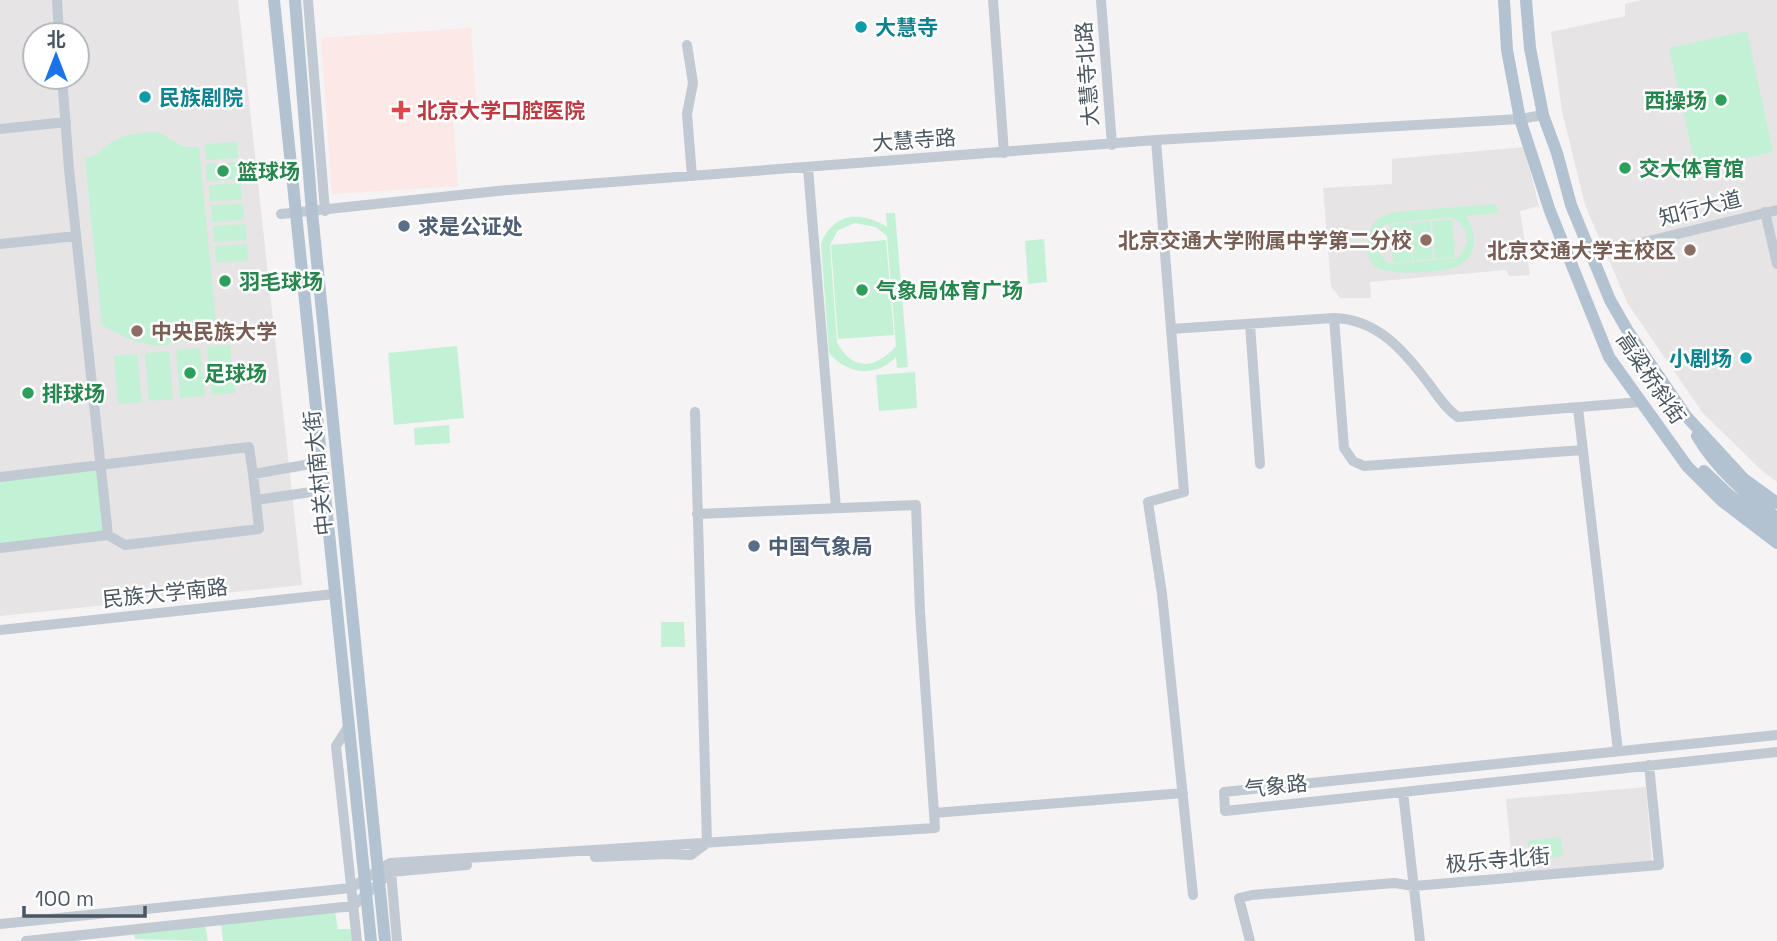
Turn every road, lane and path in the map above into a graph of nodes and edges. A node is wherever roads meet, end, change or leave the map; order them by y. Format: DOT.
graph roads {
  1 [pos="57,0"];
  2 [pos="274,0"];
  3 [pos="295,0"];
  4 [pos="308,0"];
  5 [pos="993,0"];
  6 [pos="1101,0"];
  7 [pos="1504,0"];
  8 [pos="1526,0"];
  9 [pos="58,21"];
  10 [pos="687,46"];
  11 [pos="63,91"];
  12 [pos="1543,115"];
  13 [pos="1520,119"];
  14 [pos="66,122"];
  15 [pos="0,129"];
  16 [pos="1156,140"];
  17 [pos="1112,145"];
  18 [pos="1004,153"];
  19 [pos="808,168"];
  20 [pos="692,176"];
  21 [pos="1777,210"];
  22 [pos="318,211"];
  23 [pos="1765,212"];
  24 [pos="296,213"];
  25 [pos="281,214"];
  26 [pos="76,236"];
  27 [pos="0,244"];
  28 [pos="1592,256"];
  29 [pos="1777,263"];
  30 [pos="1334,318"];
  31 [pos="1250,324"];
  32 [pos="1171,329"];
  33 [pos="1641,402"];
  34 [pos="1578,408"];
  35 [pos="695,412"];
  36 [pos="1686,416"];
  37 [pos="1665,435"];
  38 [pos="1583,450"];
  39 [pos="321,462"];
  40 [pos="101,464"];
  41 [pos="1260,464"];
  42 [pos="253,474"];
  43 [pos="0,477"];
  44 [pos="325,490"];
  45 [pos="256,500"];
  46 [pos="1777,502"];
  47 [pos="836,508"];
  48 [pos="696,513"];
  49 [pos="1777,518"];
  50 [pos="1777,532"];
  51 [pos="108,535"];
  52 [pos="1777,543"];
  53 [pos="0,548"];
  54 [pos="334,594"];
  55 [pos="0,630"];
  56 [pos="348,727"];
  57 [pos="1777,735"];
  58 [pos="1618,751"];
  59 [pos="1777,752"];
  60 [pos="1649,765"];
  61 [pos="1314,783"];
  62 [pos="1403,792"];
  63 [pos="1183,793"];
  64 [pos="1316,801"];
  65 [pos="934,813"];
  66 [pos="707,843"];
  67 [pos="384,872"];
  68 [pos="365,886"];
  69 [pos="1413,886"];
  70 [pos="351,888"];
  71 [pos="1193,895"];
  72 [pos="353,906"];
  73 [pos="0,924"];
  74 [pos="26,941"];
  75 [pos="357,941"];
  76 [pos="371,941"];
  77 [pos="385,941"];
  78 [pos="397,941"];
  79 [pos="1250,941"];
  80 [pos="1420,941"];
  1 -- 9 [label="street"];
  2 -- 24 [label="main road, 中关村南大街"];
  3 -- 22 [label="main road, 中关村南大街"];
  4 -- 22 [label="street, 中关村南大街"];
  5 -- 18 [label="street"];
  6 -- 17 [label="street, 大慧寺北路"];
  7 -- 13 [label="main road, 高粱桥斜街"];
  8 -- 12 [label="main road, 高粱桥斜街"];
  10 -- 20 [label="street"];
  11 -- 14 [label="street"];
  12 -- 13 [label="street, 大慧寺路"];
  12 -- 28 [label="main road, 高粱桥斜街"];
  13 -- 16 [label="street, 大慧寺路"];
  13 -- 33 [label="main road, 高粱桥斜街"];
  14 -- 15 [label="street"];
  14 -- 26 [label="street"];
  16 -- 17 [label="street, 大慧寺路"];
  16 -- 32 [label="street"];
  17 -- 18 [label="street, 大慧寺路"];
  18 -- 19 [label="street, 大慧寺路"];
  19 -- 20 [label="street, 大慧寺路"];
  19 -- 47 [label="street"];
  20 -- 22 [label="street, 大慧寺路"];
  21 -- 23 [label="street, 知行大道"];
  22 -- 24 [label="street, 大慧寺路"];
  22 -- 67 [label="main road, 中关村南大街"];
  23 -- 28 [label="street, 知行大道"];
  23 -- 29 [label="street"];
  24 -- 25 [label="street, 大慧寺路"];
  24 -- 39 [label="main road, 中关村南大街"];
  26 -- 27 [label="street"];
  26 -- 40 [label="street"];
  28 -- 36 [label="main road, 高粱桥斜街"];
  30 -- 31 [label="street"];
  30 -- 34 [label="street"];
  30 -- 38 [label="street"];
  31 -- 32 [label="street"];
  31 -- 41 [label="street"];
  32 -- 63 [label="street"];
  33 -- 34 [label="street"];
  33 -- 37 [label="main road, 高粱桥斜街"];
  34 -- 38 [label="street"];
  35 -- 48 [label="street"];
  36 -- 46 [label="main road, 高粱桥斜街"];
  36 -- 49 [label="main road"];
  37 -- 50 [label="main road"];
  37 -- 52 [label="main road, 高粱桥斜街"];
  38 -- 58 [label="street"];
  39 -- 42 [label="street"];
  39 -- 44 [label="main road, 中关村南大街"];
  40 -- 42 [label="street"];
  40 -- 43 [label="street"];
  40 -- 51 [label="street"];
  42 -- 45 [label="street"];
  44 -- 45 [label="street"];
  44 -- 54 [label="main road, 中关村南大街"];
  45 -- 51 [label="street"];
  47 -- 48 [label="street"];
  47 -- 65 [label="street"];
  48 -- 66 [label="street"];
  51 -- 53 [label="street"];
  54 -- 55 [label="street, 民族大学南路"];
  54 -- 56 [label="main road, 中关村南大街"];
  56 -- 68 [label="main road, 中关村南大街"];
  56 -- 70 [label="street, 中关村南大街"];
  57 -- 58 [label="street, 气象路"];
  58 -- 61 [label="street, 气象路"];
  59 -- 60 [label="street, 气象路"];
  60 -- 62 [label="street, 气象路"];
  60 -- 69 [label="street, 极乐寺北街"];
  61 -- 64 [label="street"];
  61 -- 64 [label="street, 气象路"];
  62 -- 64 [label="street, 气象路"];
  62 -- 69 [label="street"];
  63 -- 65 [label="street"];
  63 -- 71 [label="street"];
  65 -- 66 [label="street"];
  66 -- 67 [label="street"];
  67 -- 68 [label="street"];
  67 -- 77 [label="main road, 中关村南大街"];
  67 -- 78 [label="street, 中关村南大街"];
  68 -- 70 [label="street"];
  68 -- 72 [label="street"];
  68 -- 76 [label="main road, 中关村南大街"];
  69 -- 79 [label="street, 极乐寺北街"];
  69 -- 80 [label="street"];
  70 -- 72 [label="street, 中关村南大街"];
  70 -- 73 [label="street"];
  72 -- 74 [label="street"];
  72 -- 75 [label="street, 中关村南大街"];
}
